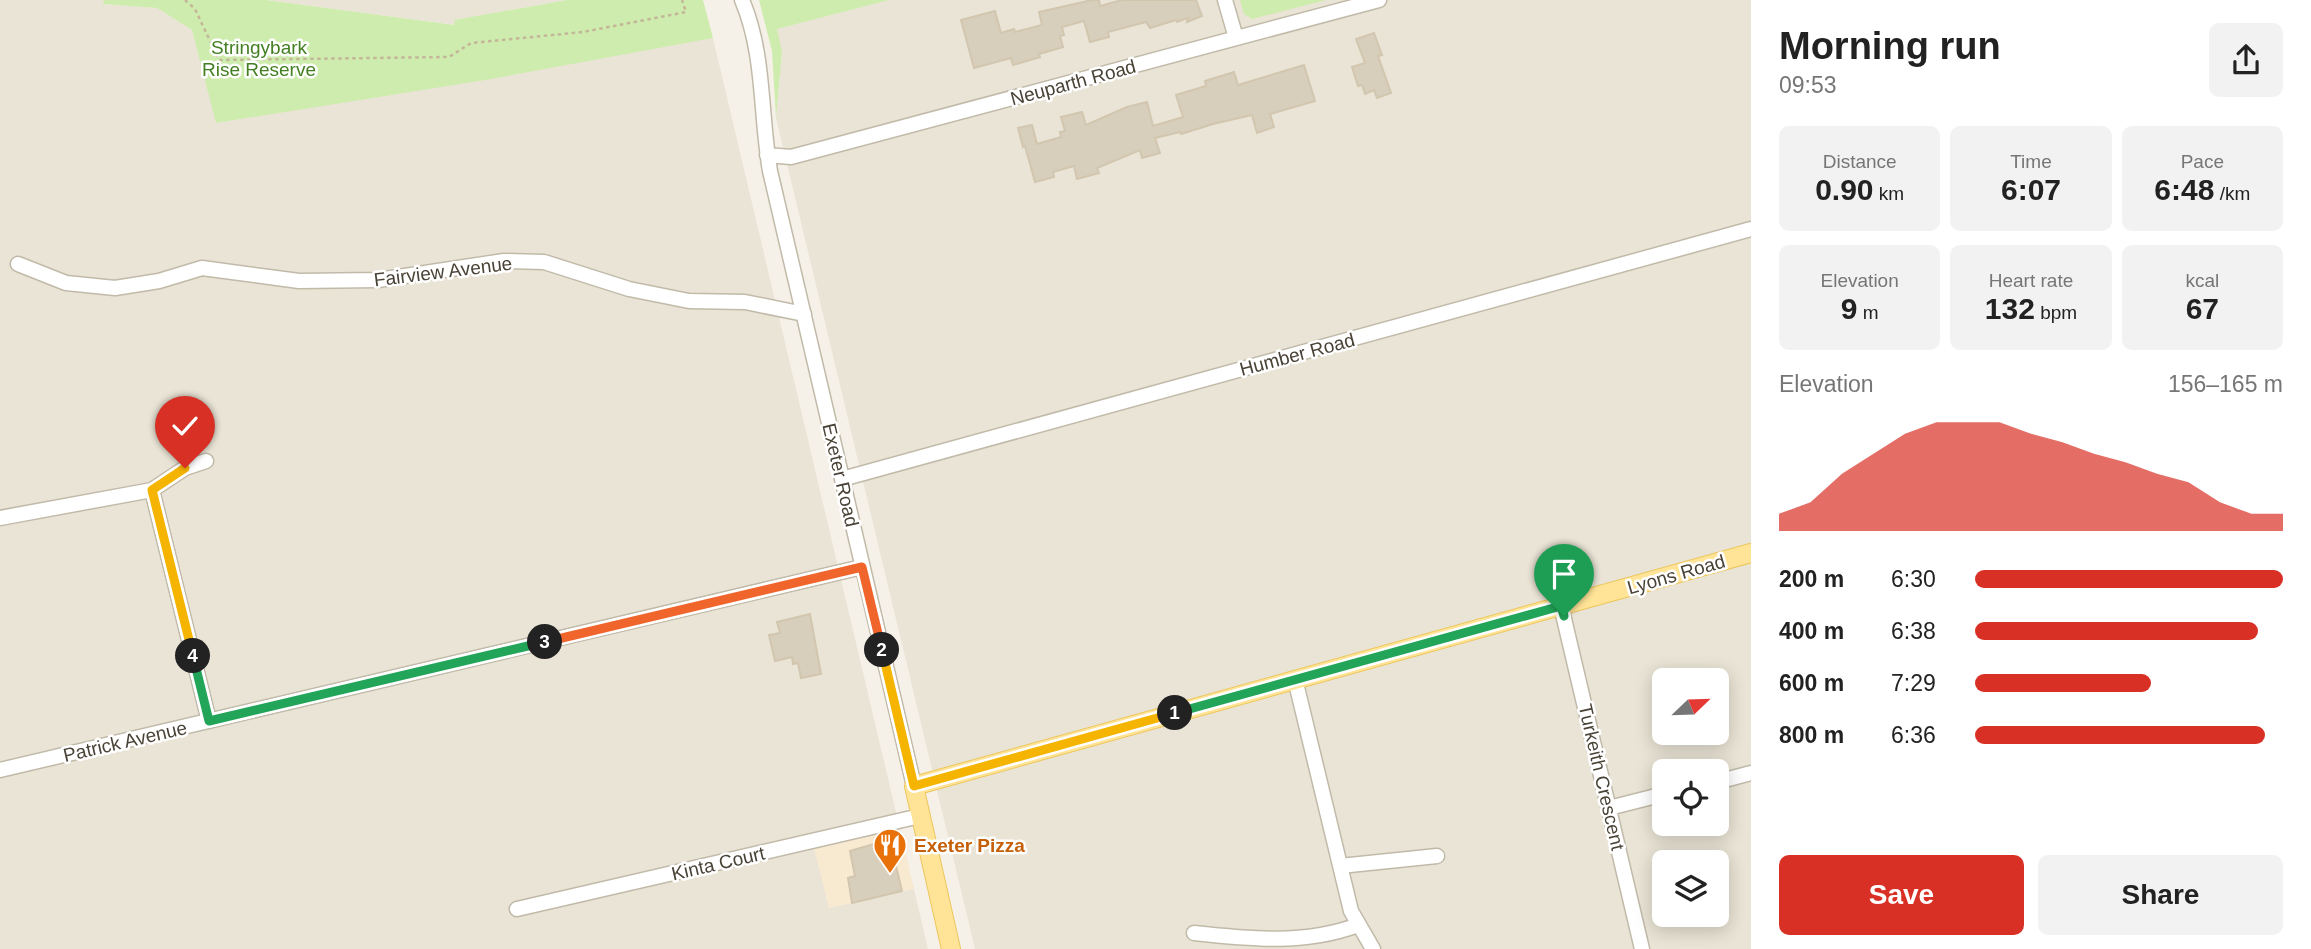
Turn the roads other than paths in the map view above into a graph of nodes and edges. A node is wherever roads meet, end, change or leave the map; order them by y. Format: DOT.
graph roads {
  1 [pos="742,0"];
  2 [pos="1225,0"];
  3 [pos="1379,0"];
  4 [pos="1236,38"];
  5 [pos="767,155"];
  6 [pos="1751,229"];
  7 [pos="18,264"];
  8 [pos="804,314"];
  9 [pos="206,461"];
  10 [pos="842,479"];
  11 [pos="152,490"];
  12 [pos="0,518"];
  13 [pos="1751,553"];
  14 [pos="862,567"];
  15 [pos="1561,606"];
  16 [pos="1295,679"];
  17 [pos="209,721"];
  18 [pos="0,770"];
  19 [pos="1751,773"];
  20 [pos="1729,779"];
  21 [pos="914,786"];
  22 [pos="1652,797"];
  23 [pos="1609,808"];
  24 [pos="920,816"];
  25 [pos="1437,856"];
  26 [pos="1340,866"];
  27 [pos="517,909"];
  28 [pos="1358,925"];
  29 [pos="1194,933"];
  30 [pos="951,949"];
  31 [pos="1373,949"];
  32 [pos="1642,949"];
  1 -- 5 [label="street, Exeter Road"];
  2 -- 4 [label="street"];
  3 -- 4 [label="street, Neuparth Road"];
  4 -- 5 [label="street, Neuparth Road"];
  5 -- 8 [label="street, Exeter Road"];
  6 -- 10 [label="street, Humber Road"];
  7 -- 8 [label="street, Fairview Avenue"];
  8 -- 10 [label="street, Exeter Road"];
  9 -- 11 [label="street"];
  10 -- 14 [label="street, Exeter Road"];
  11 -- 12 [label="street"];
  11 -- 17 [label="street"];
  13 -- 15 [label="main road, Lyons Road"];
  14 -- 17 [label="street, Patrick Avenue"];
  14 -- 21 [label="street, Exeter Road"];
  15 -- 16 [label="main road, Lyons Road"];
  15 -- 23 [label="street, Turkeith Crescent"];
  16 -- 21 [label="main road, Lyons Road"];
  16 -- 26 [label="street"];
  17 -- 18 [label="street, Patrick Avenue"];
  19 -- 20 [label="street"];
  21 -- 24 [label="main road, Exeter Road"];
  22 -- 23 [label="street"];
  23 -- 32 [label="street, Turkeith Crescent"];
  24 -- 27 [label="street, Kinta Court"];
  24 -- 30 [label="main road, Exeter Road"];
  25 -- 26 [label="street"];
  26 -- 28 [label="street"];
  28 -- 29 [label="street"];
  28 -- 31 [label="street"];
}
